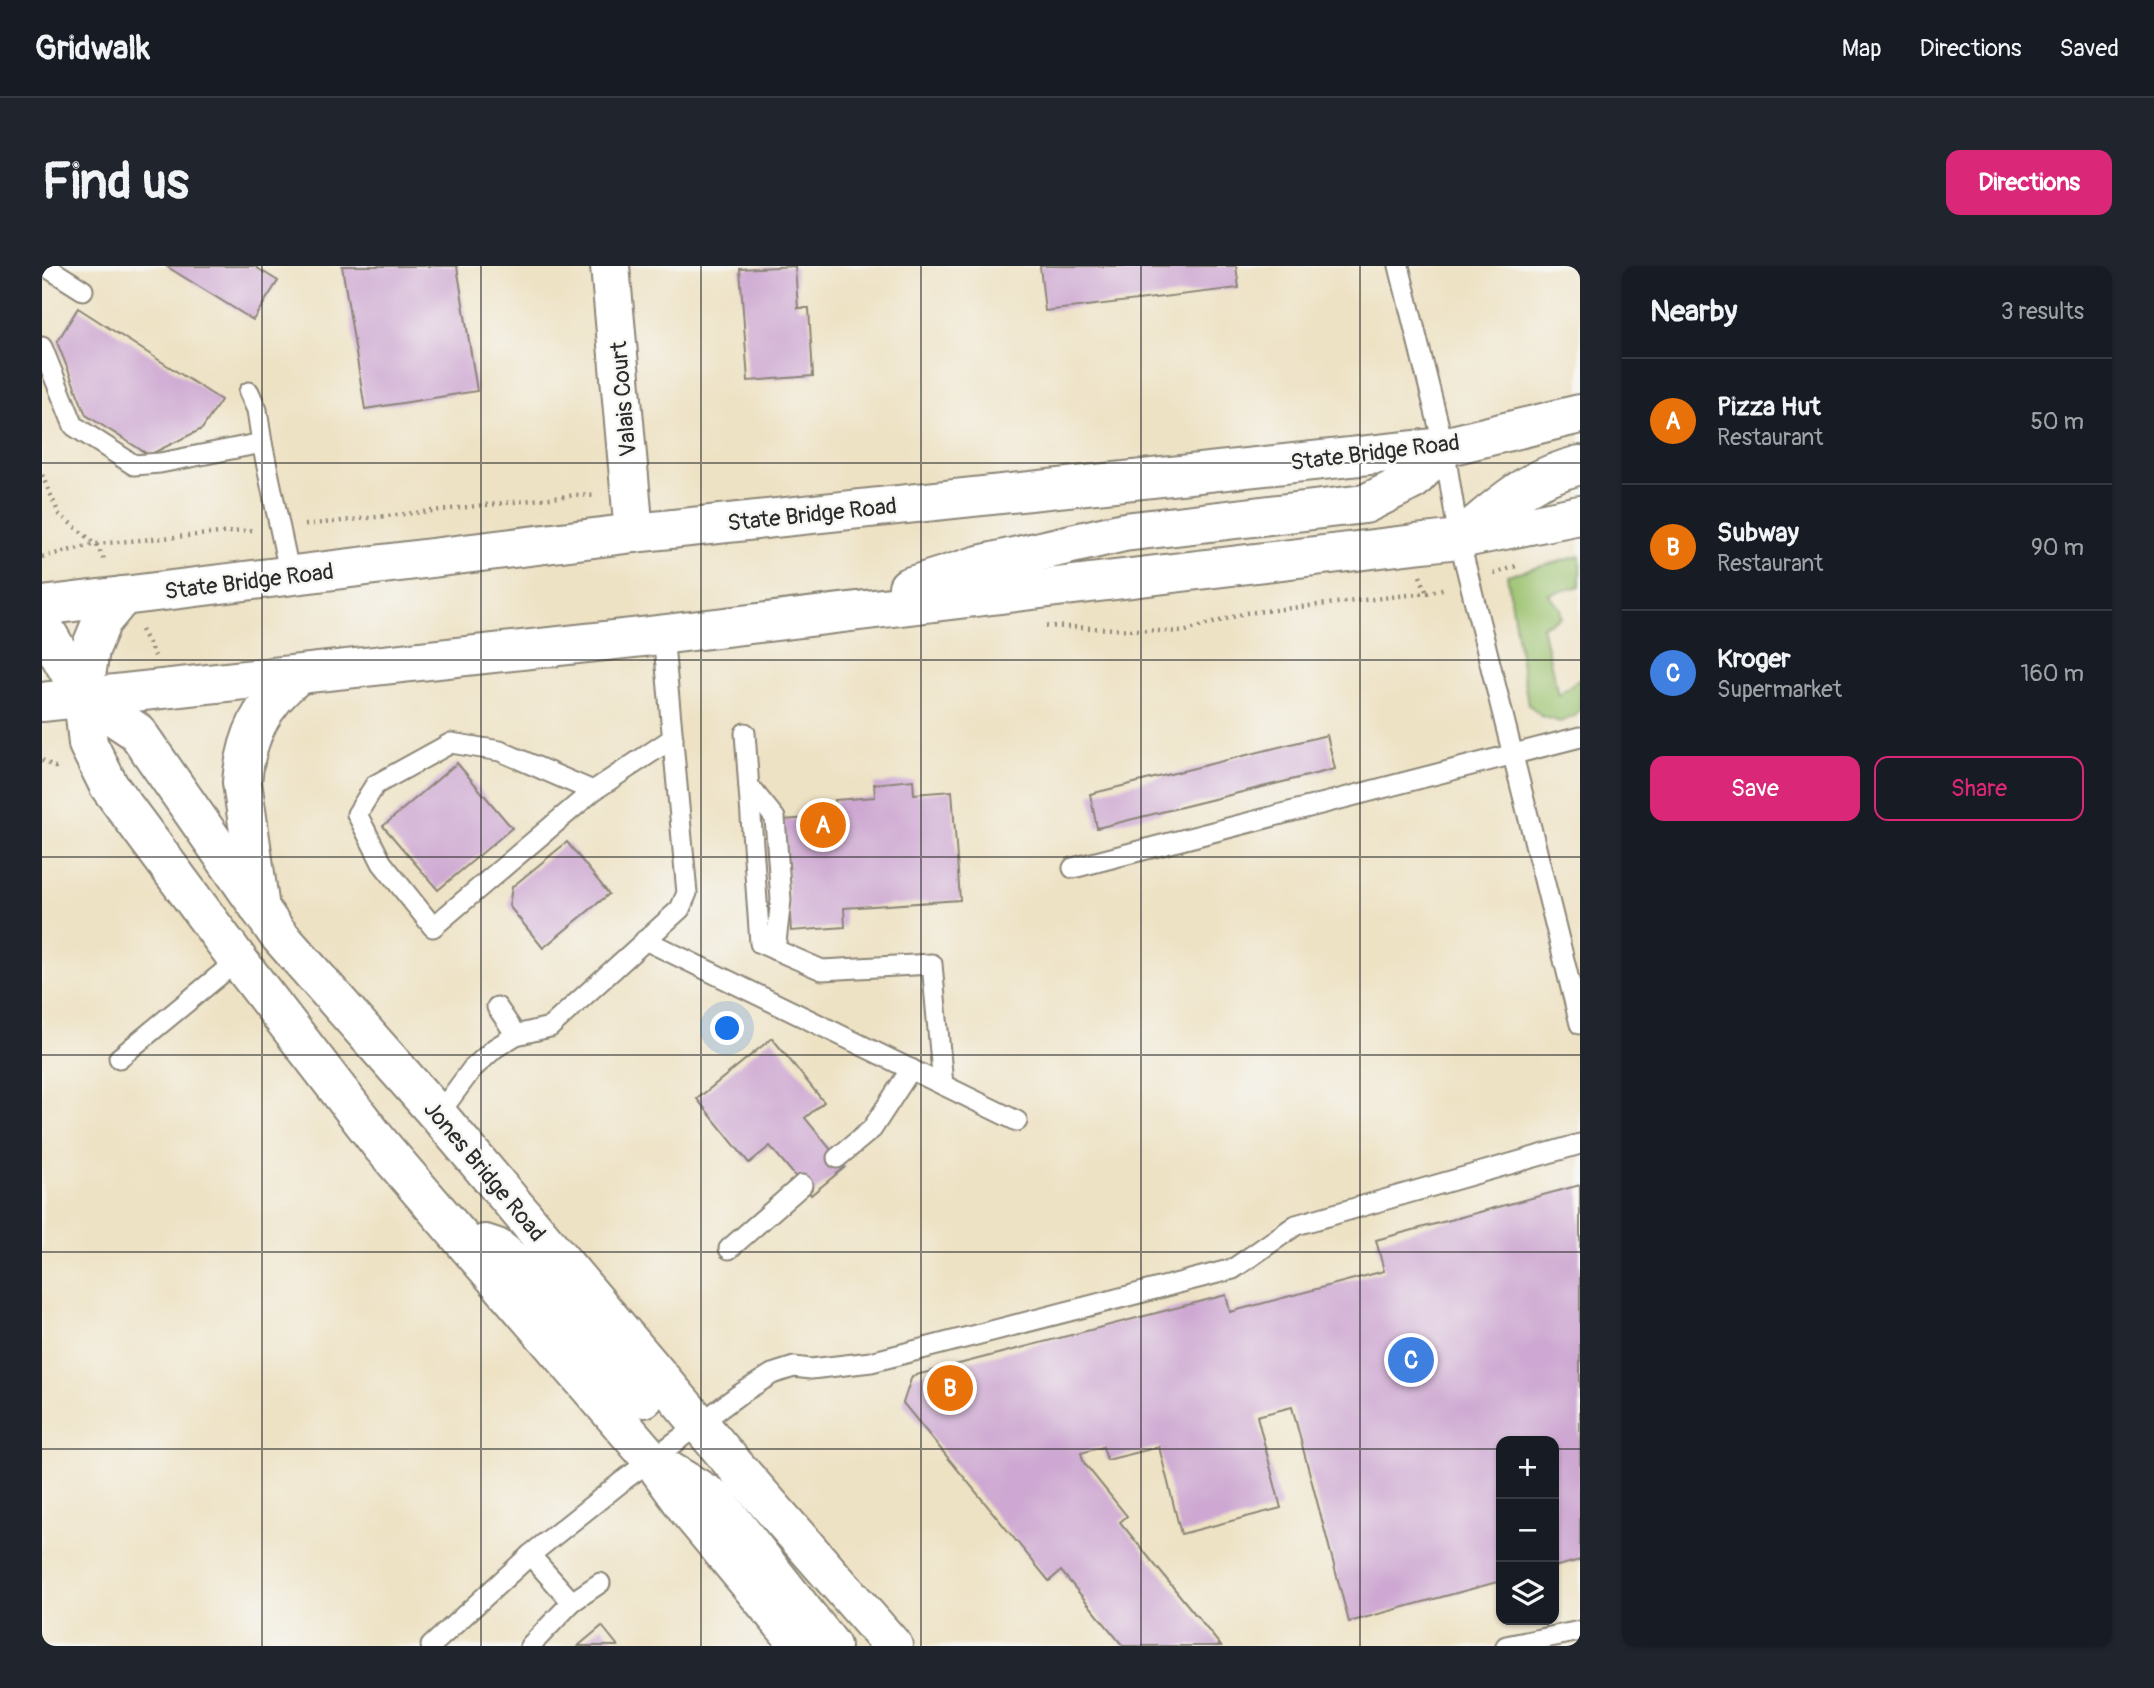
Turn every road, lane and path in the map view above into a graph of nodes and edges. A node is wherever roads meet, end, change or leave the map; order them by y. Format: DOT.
graph roads {
  1 [pos="45,266"];
  2 [pos="610,266"];
  3 [pos="1399,266"];
  4 [pos="83,290"];
  5 [pos="42,347"];
  6 [pos="249,392"];
  7 [pos="1580,415"];
  8 [pos="261,443"];
  9 [pos="1444,447"];
  10 [pos="1580,466"];
  11 [pos="42,475"];
  12 [pos="1580,515"];
  13 [pos="634,533"];
  14 [pos="1459,539"];
  15 [pos="42,557"];
  16 [pos="290,576"];
  17 [pos="123,596"];
  18 [pos="42,606"];
  19 [pos="815,616"];
  20 [pos="42,624"];
  21 [pos="663,634"];
  22 [pos="298,675"];
  23 [pos="83,696"];
  24 [pos="42,702"];
  25 [pos="745,733"];
  26 [pos="1580,737"];
  27 [pos="673,738"];
  28 [pos="1513,754"];
  29 [pos="42,760"];
  30 [pos="55,767"];
  31 [pos="593,791"];
  32 [pos="1073,868"];
  33 [pos="260,909"];
  34 [pos="645,940"];
  35 [pos="1570,945"];
  36 [pos="238,960"];
  37 [pos="497,1007"];
  38 [pos="1580,1024"];
  39 [pos="516,1035"];
  40 [pos="119,1058"];
  41 [pos="911,1069"];
  42 [pos="943,1085"];
  43 [pos="438,1115"];
  44 [pos="1017,1121"];
  45 [pos="1580,1144"];
  46 [pos="837,1158"];
  47 [pos="802,1185"];
  48 [pos="457,1233"];
  49 [pos="729,1249"];
  50 [pos="700,1424"];
  51 [pos="653,1461"];
  52 [pos="530,1555"];
  53 [pos="600,1583"];
  54 [pos="572,1602"];
  55 [pos="1580,1631"];
  56 [pos="430,1646"];
  57 [pos="530,1646"];
  58 [pos="801,1646"];
  59 [pos="831,1646"];
  60 [pos="892,1646"];
  61 [pos="1506,1646"];
  1 -- 4 [label="lane"];
  2 -- 13 [label="main road, Valais Court"];
  3 -- 9 [label="lane"];
  5 -- 8 [label="lane"];
  6 -- 8 [label="lane"];
  7 -- 9 [label="main road, State Bridge Road"];
  8 -- 16 [label="lane"];
  9 -- 13 [label="main road, State Bridge Road"];
  9 -- 14 [label="lane"];
  9 -- 19 [label="main road"];
  10 -- 14 [label="main road"];
  11 -- 15 [label="path"];
  12 -- 14 [label="main road"];
  13 -- 16 [label="main road, State Bridge Road"];
  14 -- 19 [label="main road"];
  14 -- 28 [label="lane"];
  16 -- 17 [label="main road, State Bridge Road"];
  17 -- 18 [label="main road, State Bridge Road"];
  17 -- 23 [label="main road"];
  19 -- 21 [label="main road"];
  20 -- 23 [label="main road, Jones Bridge Road"];
  21 -- 22 [label="main road"];
  21 -- 27 [label="lane"];
  22 -- 23 [label="main road"];
  22 -- 33 [label="main road"];
  23 -- 24 [label="main road"];
  23 -- 33 [label="main road, Jones Bridge Road"];
  23 -- 36 [label="main road, Jones Bridge Road"];
  25 -- 42 [label="lane"];
  26 -- 28 [label="lane"];
  27 -- 31 [label="lane"];
  27 -- 34 [label="lane"];
  28 -- 32 [label="lane"];
  28 -- 35 [label="lane"];
  29 -- 30 [label="path"];
  31 -- 31 [label="lane"];
  33 -- 43 [label="main road, Jones Bridge Road"];
  34 -- 39 [label="lane"];
  34 -- 41 [label="lane"];
  35 -- 38 [label="lane"];
  36 -- 40 [label="lane"];
  36 -- 48 [label="main road, Jones Bridge Road"];
  37 -- 39 [label="lane"];
  39 -- 43 [label="lane"];
  41 -- 42 [label="lane"];
  41 -- 46 [label="lane"];
  42 -- 44 [label="lane"];
  43 -- 50 [label="main road, Jones Bridge Road"];
  45 -- 50 [label="lane"];
  47 -- 49 [label="lane"];
  48 -- 50 [label="main road"];
  48 -- 51 [label="main road, Jones Bridge Road"];
  50 -- 51 [label="lane"];
  50 -- 60 [label="main road, Jones Bridge Road"];
  51 -- 52 [label="lane"];
  51 -- 58 [label="main road, Jones Bridge Road"];
  51 -- 59 [label="main road"];
  52 -- 54 [label="lane"];
  52 -- 56 [label="lane"];
  53 -- 54 [label="lane"];
  54 -- 57 [label="lane"];
  55 -- 61 [label="lane"];
}
